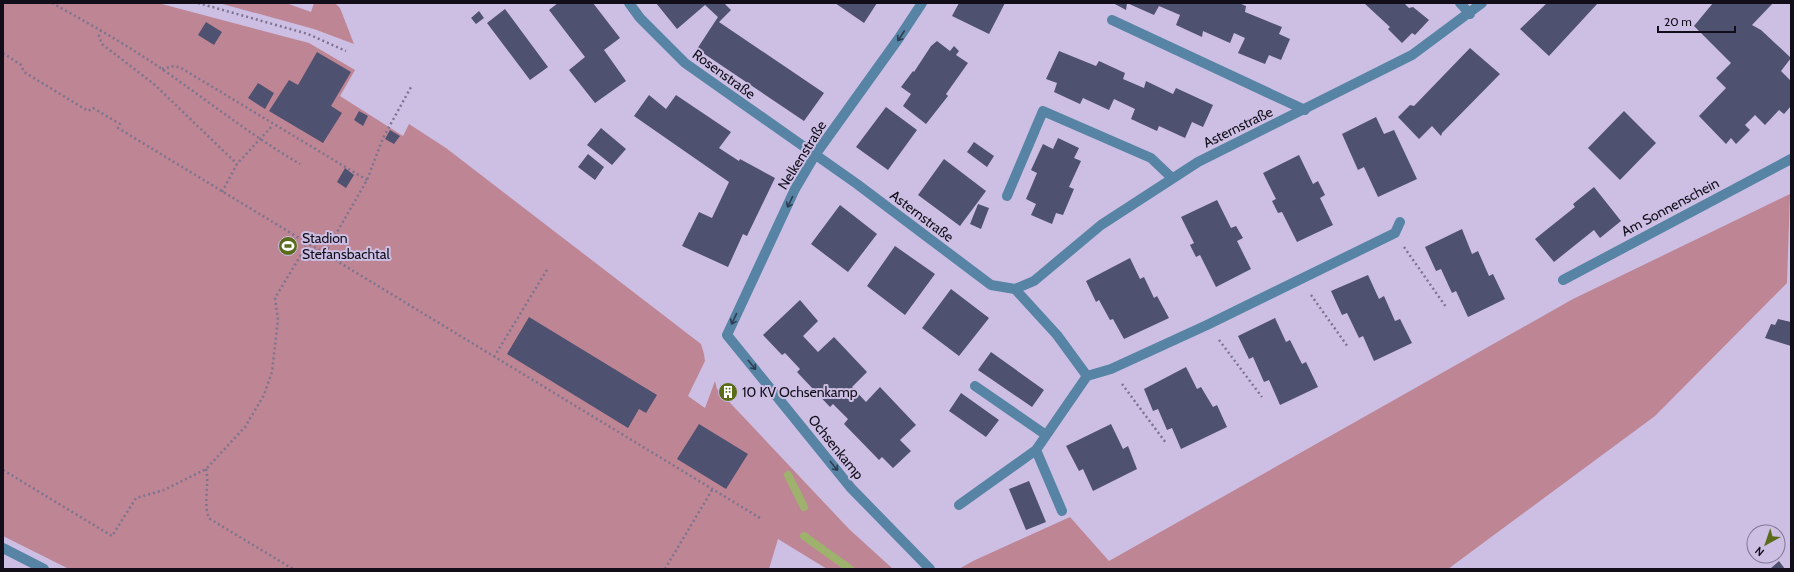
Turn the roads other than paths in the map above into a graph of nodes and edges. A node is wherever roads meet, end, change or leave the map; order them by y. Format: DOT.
graph roads {
  1 [pos="629,3"];
  2 [pos="922,3"];
  3 [pos="1460,3"];
  4 [pos="1482,3"];
  5 [pos="1470,14"];
  6 [pos="1112,20"];
  7 [pos="1305,110"];
  8 [pos="815,155"];
  9 [pos="1791,159"];
  10 [pos="1172,178"];
  11 [pos="1007,196"];
  12 [pos="1400,222"];
  13 [pos="1562,280"];
  14 [pos="1015,289"];
  15 [pos="727,335"];
  16 [pos="1087,376"];
  17 [pos="975,386"];
  18 [pos="1046,435"];
  19 [pos="1036,450"];
  20 [pos="959,505"];
  21 [pos="1062,511"];
  22 [pos="3,548"];
  23 [pos="44,569"];
  24 [pos="930,569"];
  1 -- 8 [label="street, Rosenstraße"];
  2 -- 8 [label="street, Nelkenstraße, one-way"];
  3 -- 5 [label="street"];
  4 -- 5 [label="street, Asternstraße"];
  5 -- 7 [label="street, Asternstraße"];
  6 -- 7 [label="street"];
  7 -- 10 [label="street, Asternstraße"];
  8 -- 14 [label="street, Asternstraße"];
  8 -- 15 [label="street, Nelkenstraße, one-way"];
  9 -- 13 [label="street, Am Sonnenschein"];
  10 -- 11 [label="street"];
  10 -- 14 [label="street, Asternstraße"];
  12 -- 16 [label="street"];
  14 -- 16 [label="street"];
  15 -- 24 [label="street, Ochsenkamp, one-way"];
  16 -- 18 [label="street"];
  17 -- 18 [label="street"];
  18 -- 19 [label="street"];
  19 -- 20 [label="street"];
  19 -- 21 [label="street"];
  22 -- 23 [label="street"];
}
